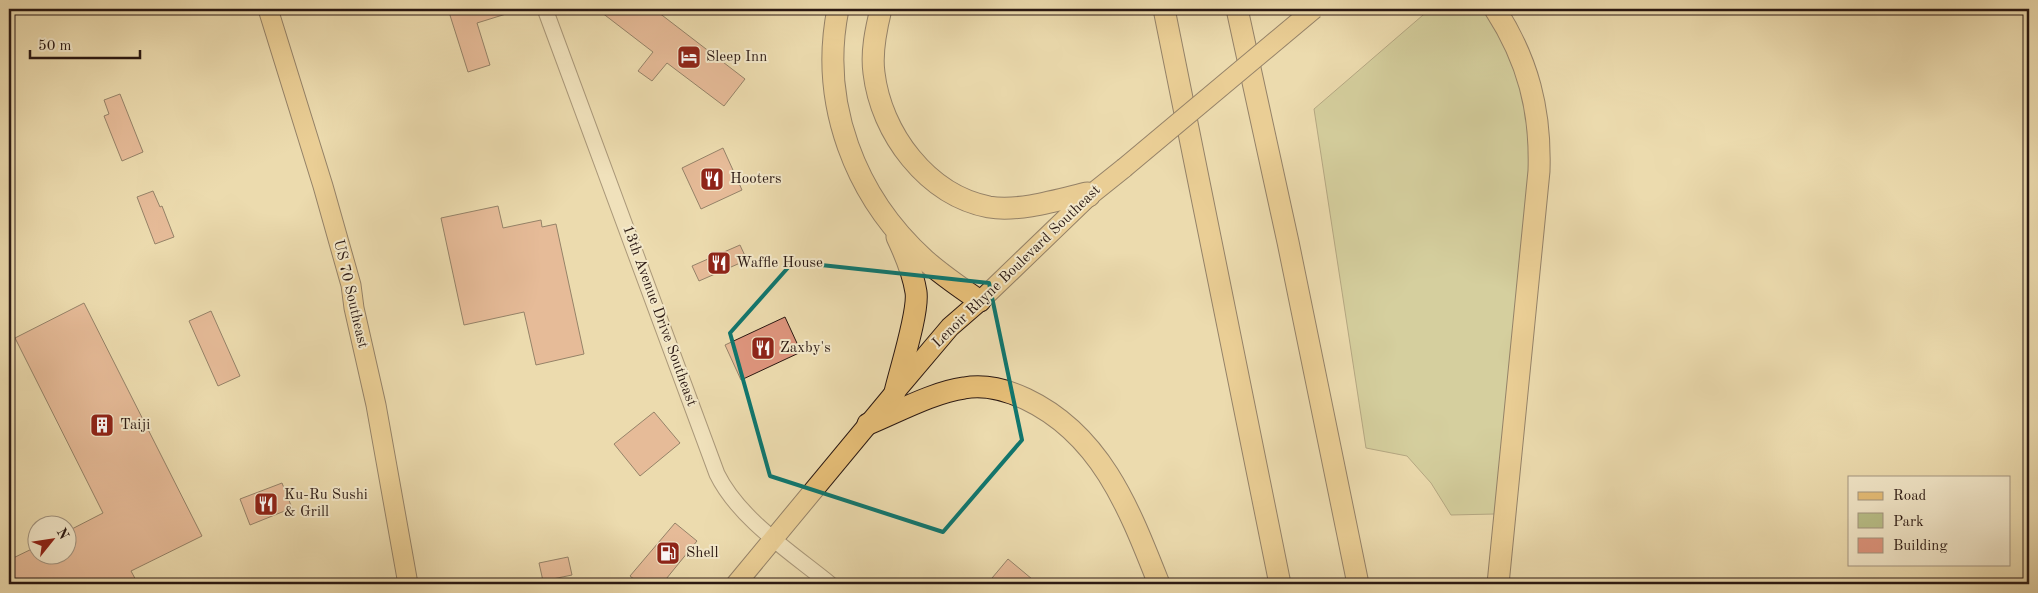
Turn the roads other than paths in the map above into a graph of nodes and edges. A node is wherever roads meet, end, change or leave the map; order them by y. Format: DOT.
graph roads {
  1 [pos="268,9"];
  2 [pos="545,9"];
  3 [pos="838,9"];
  4 [pos="881,9"];
  5 [pos="1152,9"];
  6 [pos="1164,9"];
  7 [pos="1237,9"];
  8 [pos="1314,9"];
  9 [pos="1496,9"];
  10 [pos="1181,86"];
  11 [pos="1089,196"];
  12 [pos="883,213"];
  13 [pos="980,301"];
  14 [pos="894,392"];
  15 [pos="868,424"];
  16 [pos="773,538"];
  17 [pos="408,584"];
  18 [pos="736,584"];
  19 [pos="830,584"];
  20 [pos="1159,584"];
  21 [pos="1280,584"];
  22 [pos="1358,584"];
  23 [pos="1498,584"];
  1 -- 17 [label="main road, US 70 Southeast"];
  2 -- 16 [label="street, 13th Avenue Drive Southeast"];
  3 -- 12 [label="highway"];
  4 -- 11 [label="highway"];
  5 -- 10 [label="highway"];
  6 -- 10 [label="highway"];
  7 -- 22 [label="highway"];
  8 -- 11 [label="main road, Lenoir Rhyne Boulevard Southeast, bridge"];
  9 -- 23 [label="highway"];
  10 -- 21 [label="highway"];
  11 -- 13 [label="main road, Lenoir Rhyne Boulevard Southeast"];
  12 -- 13 [label="highway"];
  12 -- 14 [label="highway"];
  13 -- 14 [label="main road, Lenoir Rhyne Boulevard Southeast"];
  14 -- 15 [label="main road, Lenoir Rhyne Boulevard Southeast"];
  15 -- 16 [label="main road, Lenoir Rhyne Boulevard Southeast"];
  15 -- 20 [label="highway"];
  16 -- 18 [label="main road, Lenoir Rhyne Boulevard Southeast"];
  16 -- 19 [label="street, 13th Avenue Drive Southeast"];
}
